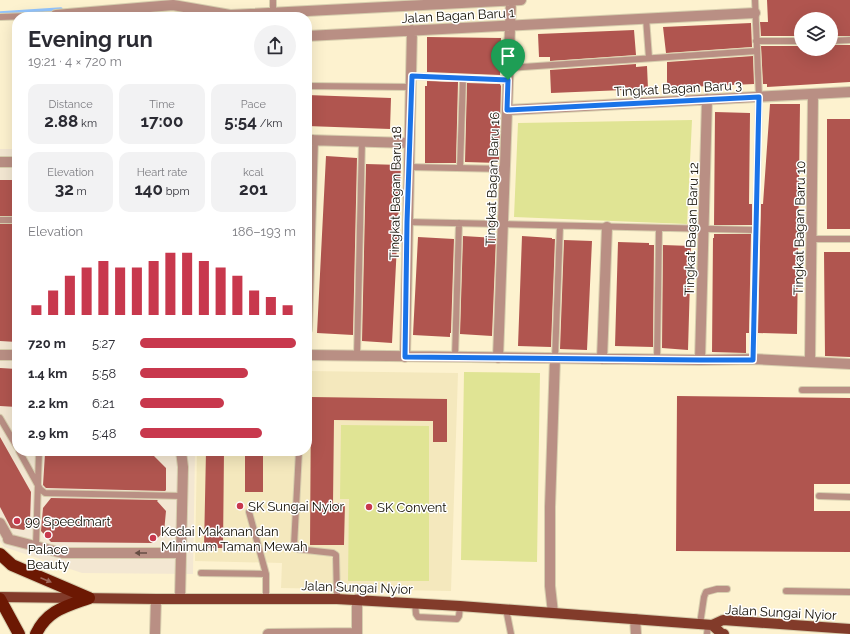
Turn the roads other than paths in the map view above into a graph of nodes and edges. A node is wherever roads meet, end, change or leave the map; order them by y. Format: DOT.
graph roads {
  1 [pos="273,0"];
  2 [pos="511,0"];
  3 [pos="521,0"];
  4 [pos="755,0"];
  5 [pos="418,3"];
  6 [pos="103,12"];
  7 [pos="207,12"];
  8 [pos="273,12"];
  9 [pos="288,12"];
  10 [pos="755,13"];
  11 [pos="0,17"];
  12 [pos="12,17"];
  13 [pos="646,18"];
  14 [pos="510,25"];
  15 [pos="412,30"];
  16 [pos="312,36"];
  17 [pos="850,40"];
  18 [pos="756,41"];
  19 [pos="794,41"];
  20 [pos="838,41"];
  21 [pos="757,51"];
  22 [pos="649,58"];
  23 [pos="508,68"];
  24 [pos="412,76"];
  25 [pos="463,78"];
  26 [pos="508,80"];
  27 [pos="312,86"];
  28 [pos="411,87"];
  29 [pos="850,92"];
  30 [pos="813,94"];
  31 [pos="759,97"];
  32 [pos="707,100"];
  33 [pos="507,110"];
  34 [pos="312,140"];
  35 [pos="362,141"];
  36 [pos="409,143"];
  37 [pos="0,162"];
  38 [pos="12,162"];
  39 [pos="408,167"];
  40 [pos="460,168"];
  41 [pos="505,169"];
  42 [pos="0,220"];
  43 [pos="12,220"];
  44 [pos="407,222"];
  45 [pos="459,223"];
  46 [pos="503,224"];
  47 [pos="560,226"];
  48 [pos="606,227"];
  49 [pos="659,228"];
  50 [pos="704,229"];
  51 [pos="756,230"];
  52 [pos="811,239"];
  53 [pos="850,239"];
  54 [pos="0,355"];
  55 [pos="12,355"];
  56 [pos="312,355"];
  57 [pos="357,356"];
  58 [pos="405,357"];
  59 [pos="455,357"];
  60 [pos="498,358"];
  61 [pos="555,358"];
  62 [pos="602,359"];
  63 [pos="657,360"];
  64 [pos="700,360"];
  65 [pos="753,360"];
  66 [pos="810,362"];
  67 [pos="850,364"];
  68 [pos="802,390"];
  69 [pos="850,390"];
  70 [pos="0,418"];
  71 [pos="12,438"];
  72 [pos="22,456"];
  73 [pos="39,456"];
  74 [pos="182,456"];
  75 [pos="299,456"];
  76 [pos="38,483"];
  77 [pos="183,496"];
  78 [pos="819,496"];
  79 [pos="850,496"];
  80 [pos="249,512"];
  81 [pos="0,522"];
  82 [pos="36,546"];
  83 [pos="0,554"];
  84 [pos="180,554"];
  85 [pos="201,572"];
  86 [pos="266,574"];
  87 [pos="727,588"];
  88 [pos="786,591"];
  89 [pos="850,592"];
  90 [pos="0,598"];
  91 [pos="89,598"];
  92 [pos="266,598"];
  93 [pos="337,598"];
  94 [pos="156,599"];
  95 [pos="180,599"];
  96 [pos="357,599"];
  97 [pos="415,603"];
  98 [pos="460,606"];
  99 [pos="506,609"];
  100 [pos="553,613"];
  101 [pos="635,619"];
  102 [pos="707,627"];
  103 [pos="850,629"];
  104 [pos="804,630"];
  105 [pos="357,633"];
  106 [pos="19,634"];
  107 [pos="36,634"];
  108 [pos="155,634"];
  109 [pos="268,634"];
  110 [pos="511,634"];
  111 [pos="636,634"];
  112 [pos="724,634"];
  1 -- 8 [label="lane"];
  2 -- 3 [label="street, Jalan Bagan Baru 1"];
  2 -- 5 [label="street, Jalan Bagan Baru 1"];
  2 -- 14 [label="street, Tingkat Bagan Baru 16"];
  4 -- 10 [label="lane"];
  5 -- 9 [label="street, Jalan Bagan Baru 1"];
  6 -- 7 [label="street, Jalan Bagan Baru 1"];
  10 -- 13 [label="street, Jalan Bagan Baru 1"];
  10 -- 18 [label="lane"];
  11 -- 12 [label="lane"];
  13 -- 14 [label="street, Jalan Bagan Baru 1"];
  13 -- 22 [label="lane"];
  14 -- 15 [label="street, Jalan Bagan Baru 1"];
  14 -- 23 [label="street, Tingkat Bagan Baru 16"];
  15 -- 16 [label="street, Jalan Bagan Baru 1"];
  15 -- 24 [label="street, Tingkat Bagan Baru 18"];
  17 -- 20 [label="lane"];
  18 -- 19 [label="lane"];
  18 -- 21 [label="lane"];
  21 -- 22 [label="lane"];
  21 -- 31 [label="lane"];
  22 -- 23 [label="lane"];
  23 -- 26 [label="street, Tingkat Bagan Baru 16"];
  24 -- 25 [label="lane"];
  24 -- 28 [label="street, Tingkat Bagan Baru 18"];
  25 -- 26 [label="lane"];
  25 -- 40 [label="lane"];
  26 -- 33 [label="street, Tingkat Bagan Baru 16"];
  27 -- 28 [label="lane"];
  28 -- 36 [label="street, Tingkat Bagan Baru 18"];
  29 -- 30 [label="street, Tingkat Bagan Baru 3"];
  30 -- 31 [label="street, Tingkat Bagan Baru 3"];
  30 -- 52 [label="street, Tingkat Bagan Baru 10"];
  31 -- 32 [label="street, Tingkat Bagan Baru 3"];
  31 -- 51 [label="lane"];
  32 -- 33 [label="street, Tingkat Bagan Baru 3"];
  32 -- 50 [label="street, Tingkat Bagan Baru 12"];
  33 -- 41 [label="street, Tingkat Bagan Baru 16"];
  34 -- 35 [label="street"];
  35 -- 36 [label="street"];
  35 -- 57 [label="lane"];
  36 -- 39 [label="street, Tingkat Bagan Baru 18"];
  37 -- 38 [label="street"];
  39 -- 40 [label="lane"];
  39 -- 44 [label="street, Tingkat Bagan Baru 18"];
  40 -- 41 [label="lane"];
  41 -- 46 [label="street, Tingkat Bagan Baru 16"];
  42 -- 43 [label="lane"];
  44 -- 45 [label="lane"];
  44 -- 58 [label="street, Tingkat Bagan Baru 18"];
  45 -- 46 [label="lane"];
  45 -- 59 [label="lane"];
  46 -- 47 [label="lane"];
  46 -- 60 [label="street, Tingkat Bagan Baru 16"];
  47 -- 48 [label="lane"];
  47 -- 61 [label="lane"];
  48 -- 49 [label="lane"];
  48 -- 62 [label="street"];
  49 -- 50 [label="lane"];
  49 -- 63 [label="lane"];
  50 -- 51 [label="lane"];
  50 -- 64 [label="street, Tingkat Bagan Baru 12"];
  51 -- 65 [label="lane"];
  52 -- 53 [label="lane"];
  52 -- 66 [label="street, Tingkat Bagan Baru 10"];
  54 -- 55 [label="street"];
  56 -- 57 [label="street"];
  57 -- 58 [label="street"];
  58 -- 59 [label="street"];
  59 -- 60 [label="street"];
  60 -- 61 [label="street"];
  61 -- 62 [label="street"];
  61 -- 100 [label="street"];
  62 -- 63 [label="street"];
  63 -- 64 [label="street"];
  64 -- 65 [label="street"];
  65 -- 66 [label="street"];
  66 -- 67 [label="street"];
  68 -- 69 [label="lane"];
  70 -- 71 [label="lane"];
  72 -- 76 [label="lane"];
  73 -- 76 [label="lane"];
  74 -- 77 [label="street"];
  75 -- 93 [label="lane"];
  76 -- 77 [label="lane"];
  76 -- 82 [label="lane"];
  77 -- 84 [label="street"];
  78 -- 79 [label="lane"];
  80 -- 86 [label="lane"];
  81 -- 82 [label="street"];
  84 -- 82 [label="street, one-way"];
  83 -- 91 [label="highway, one-way"];
  84 -- 95 [label="street"];
  85 -- 86 [label="lane"];
  86 -- 92 [label="lane"];
  87 -- 102 [label="lane"];
  88 -- 89 [label="lane"];
  90 -- 91 [label="main road, Jalan Sungai Nyior"];
  90 -- 106 [label="highway"];
  91 -- 94 [label="main road, Jalan Sungai Nyior"];
  91 -- 107 [label="highway"];
  92 -- 93 [label="main road, Jalan Sungai Nyior"];
  92 -- 95 [label="main road, Jalan Sungai Nyior"];
  93 -- 96 [label="main road, Jalan Sungai Nyior"];
  94 -- 95 [label="main road, Jalan Sungai Nyior"];
  94 -- 108 [label="street"];
  96 -- 97 [label="main road, Jalan Sungai Nyior"];
  96 -- 105 [label="street"];
  97 -- 98 [label="main road, Jalan Sungai Nyior"];
  97 -- 98 [label="lane"];
  98 -- 99 [label="main road, Jalan Sungai Nyior"];
  99 -- 100 [label="main road, Jalan Sungai Nyior"];
  99 -- 110 [label="lane"];
  100 -- 101 [label="main road, Jalan Sungai Nyior"];
  101 -- 102 [label="main road, Jalan Sungai Nyior"];
  101 -- 111 [label="street"];
  102 -- 104 [label="main road, Jalan Sungai Nyior"];
  102 -- 112 [label="main road, Jalan Sungai Nyior"];
  103 -- 104 [label="main road, Jalan Sungai Nyior"];
  105 -- 109 [label="street"];
}
